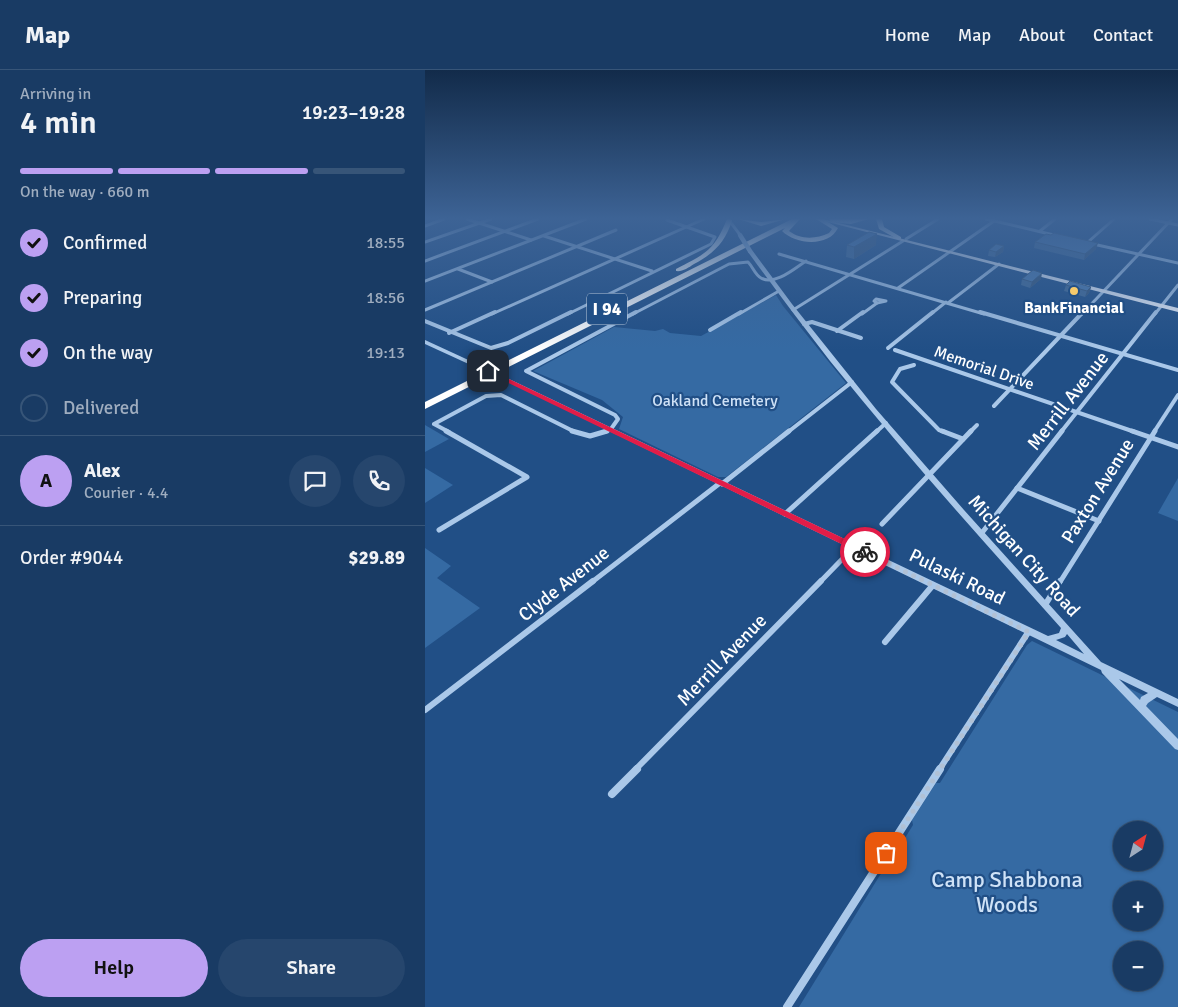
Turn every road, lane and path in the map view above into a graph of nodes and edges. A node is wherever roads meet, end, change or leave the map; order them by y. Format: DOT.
graph roads {
  1 [pos="474,263"];
  2 [pos="539,263"];
  3 [pos="606,263"];
  4 [pos="625,263"];
  5 [pos="672,263"];
  6 [pos="691,263"];
  7 [pos="702,263"];
  8 [pos="707,263"];
  9 [pos="741,263"];
  10 [pos="749,263"];
  11 [pos="759,263"];
  12 [pos="803,263"];
  13 [pos="812,263"];
  14 [pos="867,263"];
  15 [pos="935,263"];
  16 [pos="994,263"];
  17 [pos="1131,263"];
  18 [pos="999,264"];
  19 [pos="458,269"];
  20 [pos="653,272"];
  21 [pos="850,274"];
  22 [pos="771,279"];
  23 [pos="425,282"];
  24 [pos="492,282"];
  25 [pos="1178,285"];
  26 [pos="898,288"];
  27 [pos="779,291"];
  28 [pos="1104,291"];
  29 [pos="947,302"];
  30 [pos="877,303"];
  31 [pos="615,305"];
  32 [pos="1162,306"];
  33 [pos="425,310"];
  34 [pos="793,310"];
  35 [pos="1178,310"];
  36 [pos="425,321"];
  37 [pos="805,324"];
  38 [pos="710,330"];
  39 [pos="837,331"];
  40 [pos="449,333"];
  41 [pos="1061,336"];
  42 [pos="861,338"];
  43 [pos="425,342"];
  44 [pos="888,348"];
  45 [pos="895,350"];
  46 [pos="1124,354"];
  47 [pos="914,364"];
  48 [pos="1178,370"];
  49 [pos="852,382"];
  50 [pos="1009,391"];
  51 [pos="1178,395"];
  52 [pos="425,398"];
  53 [pos="425,406"];
  54 [pos="994,406"];
  55 [pos="1077,413"];
  56 [pos="886,423"];
  57 [pos="977,425"];
  58 [pos="609,430"];
  59 [pos="1151,438"];
  60 [pos="963,439"];
  61 [pos="1178,447"];
  62 [pos="929,476"];
  63 [pos="721,483"];
  64 [pos="1017,488"];
  65 [pos="785,514"];
  66 [pos="1099,520"];
  67 [pos="882,524"];
  68 [pos="439,530"];
  69 [pos="981,534"];
  70 [pos="854,547"];
  71 [pos="933,585"];
  72 [pos="1045,605"];
  73 [pos="1065,627"];
  74 [pos="1029,632"];
  75 [pos="1047,640"];
  76 [pos="885,642"];
  77 [pos="1100,666"];
  78 [pos="1156,693"];
  79 [pos="1178,703"];
  80 [pos="1141,707"];
  81 [pos="425,710"];
  82 [pos="1178,746"];
  83 [pos="612,794"];
  84 [pos="787,1007"];
  1 -- 19 [label="street"];
  2 -- 24 [label="street"];
  3 -- 40 [label="street"];
  4 -- 20 [label="street"];
  5 -- 20 [label="street"];
  6 -- 31 [label="highway"];
  7 -- 31 [label="highway, I 94"];
  8 -- 53 [label="highway, I 94"];
  9 -- 58 [label="street"];
  10 -- 22 [label="street"];
  11 -- 22 [label="street, Michigan City Road, bridge"];
  12 -- 22 [label="street"];
  13 -- 21 [label="street"];
  14 -- 21 [label="street"];
  15 -- 26 [label="street"];
  16 -- 18 [label="main road"];
  17 -- 28 [label="street"];
  18 -- 28 [label="main road"];
  18 -- 29 [label="street"];
  19 -- 23 [label="street"];
  19 -- 24 [label="street"];
  20 -- 40 [label="street"];
  21 -- 26 [label="street"];
  21 -- 34 [label="street"];
  22 -- 27 [label="street, Michigan City Road"];
  24 -- 33 [label="street"];
  25 -- 32 [label="street, Merrill Avenue"];
  26 -- 29 [label="street"];
  27 -- 34 [label="street, Michigan City Road"];
  27 -- 38 [label="street"];
  28 -- 32 [label="main road"];
  28 -- 41 [label="street"];
  29 -- 41 [label="street"];
  29 -- 44 [label="street"];
  30 -- 39 [label="street"];
  31 -- 52 [label="highway, I 94"];
  32 -- 35 [label="main road"];
  32 -- 46 [label="street, Merrill Avenue"];
  34 -- 37 [label="street, Michigan City Road"];
  36 -- 40 [label="street"];
  37 -- 39 [label="street"];
  37 -- 49 [label="street, Michigan City Road"];
  39 -- 42 [label="street"];
  41 -- 46 [label="street"];
  41 -- 50 [label="street"];
  43 -- 58 [label="street, Pulaski Road, bridge"];
  45 -- 50 [label="street, Memorial Drive"];
  46 -- 48 [label="street"];
  46 -- 55 [label="street, Merrill Avenue"];
  47 -- 60 [label="street"];
  49 -- 56 [label="street, Michigan City Road"];
  49 -- 63 [label="street, Clyde Avenue"];
  50 -- 54 [label="street"];
  50 -- 55 [label="street, Memorial Drive"];
  51 -- 59 [label="street, Paxton Avenue"];
  55 -- 59 [label="street, Memorial Drive"];
  55 -- 64 [label="street, Merrill Avenue"];
  56 -- 62 [label="street, Michigan City Road"];
  56 -- 65 [label="street"];
  57 -- 60 [label="street"];
  58 -- 63 [label="street, Pulaski Road"];
  58 -- 68 [label="street"];
  59 -- 61 [label="street, Memorial Drive"];
  59 -- 66 [label="street, Paxton Avenue"];
  60 -- 62 [label="street"];
  62 -- 67 [label="street"];
  62 -- 69 [label="street, Michigan City Road"];
  63 -- 65 [label="street, Pulaski Road"];
  63 -- 81 [label="street, Clyde Avenue"];
  64 -- 66 [label="street"];
  64 -- 69 [label="street, Merrill Avenue"];
  65 -- 70 [label="street, Pulaski Road"];
  66 -- 72 [label="street, Paxton Avenue"];
  69 -- 72 [label="street, Michigan City Road"];
  70 -- 71 [label="street, Pulaski Road"];
  70 -- 83 [label="street, Merrill Avenue"];
  71 -- 74 [label="street, Pulaski Road"];
  71 -- 76 [label="street"];
  72 -- 73 [label="street, Michigan City Road"];
  73 -- 75 [label="street"];
  73 -- 77 [label="street, Michigan City Road"];
  74 -- 75 [label="street, Pulaski Road"];
  74 -- 84 [label="street"];
  75 -- 77 [label="street, Pulaski Road"];
  77 -- 78 [label="street, Pulaski Road"];
  77 -- 80 [label="street, Michigan City Road"];
  78 -- 79 [label="street, Pulaski Road"];
  78 -- 80 [label="street"];
  80 -- 82 [label="street, Michigan City Road"];
}
